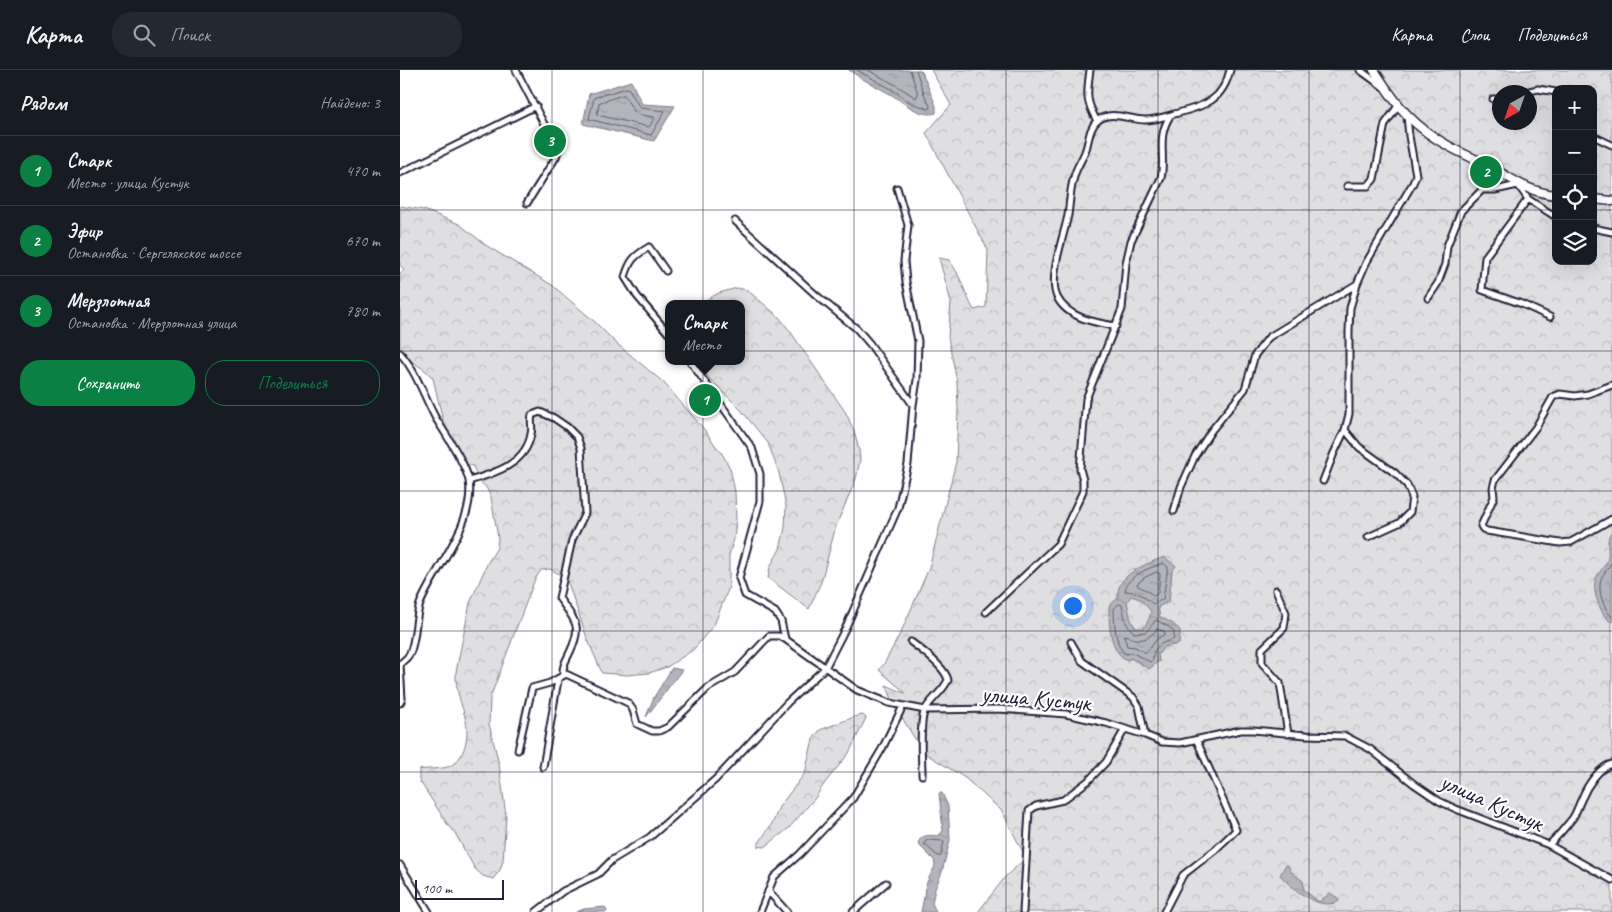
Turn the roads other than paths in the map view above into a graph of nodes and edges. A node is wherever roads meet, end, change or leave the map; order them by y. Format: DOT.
graph roads {
  1 [pos="516,70"];
  2 [pos="1090,70"];
  3 [pos="1230,70"];
  4 [pos="1360,70"];
  5 [pos="1374,70"];
  6 [pos="1537,89"];
  7 [pos="1386,90"];
  8 [pos="1552,91"];
  9 [pos="536,106"];
  10 [pos="1398,106"];
  11 [pos="1170,116"];
  12 [pos="1407,116"];
  13 [pos="1097,121"];
  14 [pos="1597,138"];
  15 [pos="1612,145"];
  16 [pos="400,173"];
  17 [pos="1518,185"];
  18 [pos="1347,186"];
  19 [pos="897,188"];
  20 [pos="1552,195"];
  21 [pos="1528,199"];
  22 [pos="1597,199"];
  23 [pos="1612,201"];
  24 [pos="527,203"];
  25 [pos="1552,214"];
  26 [pos="735,221"];
  27 [pos="1597,229"];
  28 [pos="1612,232"];
  29 [pos="666,271"];
  30 [pos="1357,284"];
  31 [pos="1428,298"];
  32 [pos="1550,317"];
  33 [pos="1116,326"];
  34 [pos="665,329"];
  35 [pos="400,353"];
  36 [pos="693,365"];
  37 [pos="1612,385"];
  38 [pos="913,405"];
  39 [pos="1346,430"];
  40 [pos="469,480"];
  41 [pos="1323,481"];
  42 [pos="1174,511"];
  43 [pos="1612,519"];
  44 [pos="1368,537"];
  45 [pos="1276,590"];
  46 [pos="986,612"];
  47 [pos="784,639"];
  48 [pos="911,642"];
  49 [pos="1071,642"];
  50 [pos="400,664"];
  51 [pos="825,668"];
  52 [pos="566,674"];
  53 [pos="558,680"];
  54 [pos="400,703"];
  55 [pos="903,706"];
  56 [pos="925,710"];
  57 [pos="1125,729"];
  58 [pos="1288,734"];
  59 [pos="1145,735"];
  60 [pos="1197,741"];
  61 [pos="518,750"];
  62 [pos="1612,764"];
  63 [pos="543,767"];
  64 [pos="922,775"];
  65 [pos="1549,845"];
  66 [pos="400,865"];
  67 [pos="1612,880"];
  68 [pos="886,883"];
  69 [pos="768,891"];
  70 [pos="429,912"];
  71 [pos="536,912"];
  72 [pos="760,912"];
  73 [pos="787,912"];
  74 [pos="853,912"];
  75 [pos="1023,912"];
  76 [pos="1164,912"];
  1 -- 9 [label="street"];
  2 -- 13 [label="street"];
  3 -- 11 [label="street"];
  4 -- 7 [label="street"];
  5 -- 7 [label="main road"];
  6 -- 8 [label="street"];
  7 -- 10 [label="main road"];
  9 -- 16 [label="street"];
  9 -- 24 [label="street"];
  10 -- 12 [label="main road"];
  10 -- 18 [label="street"];
  11 -- 13 [label="street"];
  11 -- 33 [label="street"];
  12 -- 17 [label="main road"];
  12 -- 30 [label="street"];
  13 -- 33 [label="street"];
  14 -- 15 [label="street"];
  17 -- 20 [label="main road"];
  17 -- 21 [label="street"];
  17 -- 31 [label="street"];
  19 -- 38 [label="street"];
  21 -- 25 [label="street"];
  21 -- 32 [label="street"];
  22 -- 23 [label="main road"];
  26 -- 38 [label="street"];
  27 -- 28 [label="street"];
  29 -- 34 [label="street"];
  30 -- 39 [label="street"];
  30 -- 42 [label="street"];
  33 -- 46 [label="street"];
  35 -- 40 [label="street"];
  36 -- 47 [label="street"];
  37 -- 43 [label="street"];
  38 -- 51 [label="street"];
  39 -- 41 [label="street"];
  39 -- 44 [label="street"];
  40 -- 50 [label="street"];
  40 -- 52 [label="street"];
  45 -- 58 [label="street"];
  47 -- 51 [label="street, улица Кустук"];
  47 -- 52 [label="street"];
  48 -- 56 [label="street"];
  49 -- 59 [label="street"];
  50 -- 54 [label="street"];
  51 -- 55 [label="street, улица Кустук"];
  51 -- 71 [label="street"];
  52 -- 53 [label="street"];
  53 -- 61 [label="street"];
  53 -- 63 [label="street"];
  55 -- 56 [label="street, улица Кустук"];
  55 -- 69 [label="street"];
  56 -- 57 [label="street, улица Кустук"];
  56 -- 64 [label="street"];
  57 -- 59 [label="street, улица Кустук"];
  57 -- 75 [label="street"];
  58 -- 60 [label="street, улица Кустук"];
  58 -- 65 [label="street, улица Кустук"];
  59 -- 60 [label="street, улица Кустук"];
  60 -- 76 [label="street"];
  62 -- 65 [label="street"];
  65 -- 67 [label="street, улица Кустук"];
  66 -- 70 [label="street"];
  68 -- 74 [label="street"];
  69 -- 72 [label="street"];
  69 -- 73 [label="street"];
}
